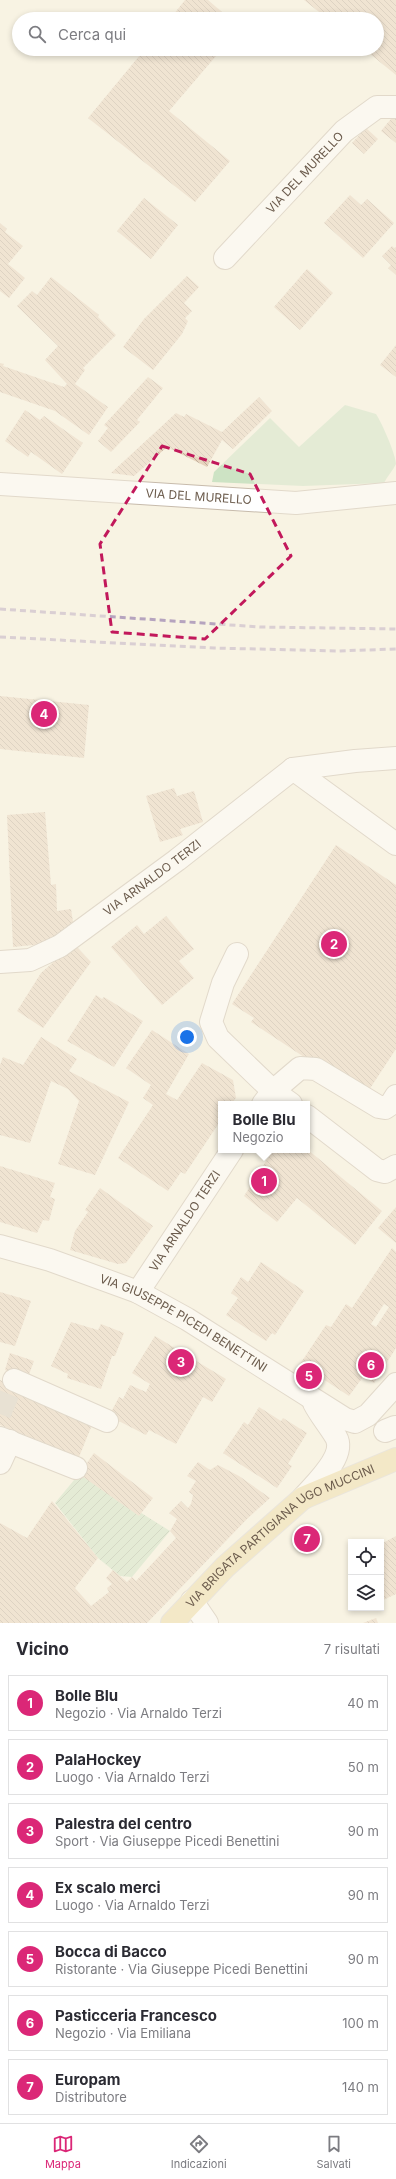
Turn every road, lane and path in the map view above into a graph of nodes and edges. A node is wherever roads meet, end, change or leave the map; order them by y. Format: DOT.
graph roads {
  1 [pos="396,107"];
  2 [pos="225,258"];
  3 [pos="0,484"];
  4 [pos="396,493"];
  5 [pos="396,758"];
  6 [pos="293,769"];
  7 [pos="396,844"];
  8 [pos="237,954"];
  9 [pos="0,962"];
  10 [pos="396,1096"];
  11 [pos="268,1097"];
  12 [pos="281,1101"];
  13 [pos="310,1118"];
  14 [pos="230,1153"];
  15 [pos="396,1166"];
  16 [pos="0,1246"];
  17 [pos="138,1292"];
  18 [pos="9,1380"];
  19 [pos="396,1384"];
  20 [pos="310,1397"];
  21 [pos="107,1421"];
  22 [pos="5,1439"];
  23 [pos="396,1459"];
  24 [pos="0,1463"];
  25 [pos="76,1468"];
  26 [pos="303,1498"];
  27 [pos="192,1601"];
  28 [pos="172,1623"];
  29 [pos="207,1623"];
  1 -- 2 [label="street, VIA DEL MURELLO"];
  3 -- 4 [label="street, VIA DEL MURELLO"];
  5 -- 6 [label="street"];
  6 -- 7 [label="street"];
  6 -- 9 [label="street, VIA ARNALDO TERZI"];
  8 -- 11 [label="street"];
  10 -- 11 [label="street"];
  11 -- 12 [label="street"];
  13 -- 15 [label="street"];
  14 -- 17 [label="street, VIA ARNALDO TERZI"];
  16 -- 17 [label="street, VIA GIUSEPPE PICEDI BENETTINI"];
  17 -- 20 [label="street, VIA GIUSEPPE PICEDI BENETTINI"];
  18 -- 21 [label="street"];
  19 -- 20 [label="street, VIA GIUSEPPE PICEDI BENETTINI"];
  20 -- 26 [label="street"];
  22 -- 24 [label="street"];
  22 -- 25 [label="street"];
  23 -- 26 [label="main road, VIA BRIGATA PARTIGIANA UGO MUCCINI"];
  26 -- 27 [label="main road, VIA BRIGATA PARTIGIANA UGO MUCCINI"];
  27 -- 28 [label="main road, VIA BRIGATA PARTIGIANA UGO MUCCINI"];
  27 -- 29 [label="street"];
}
